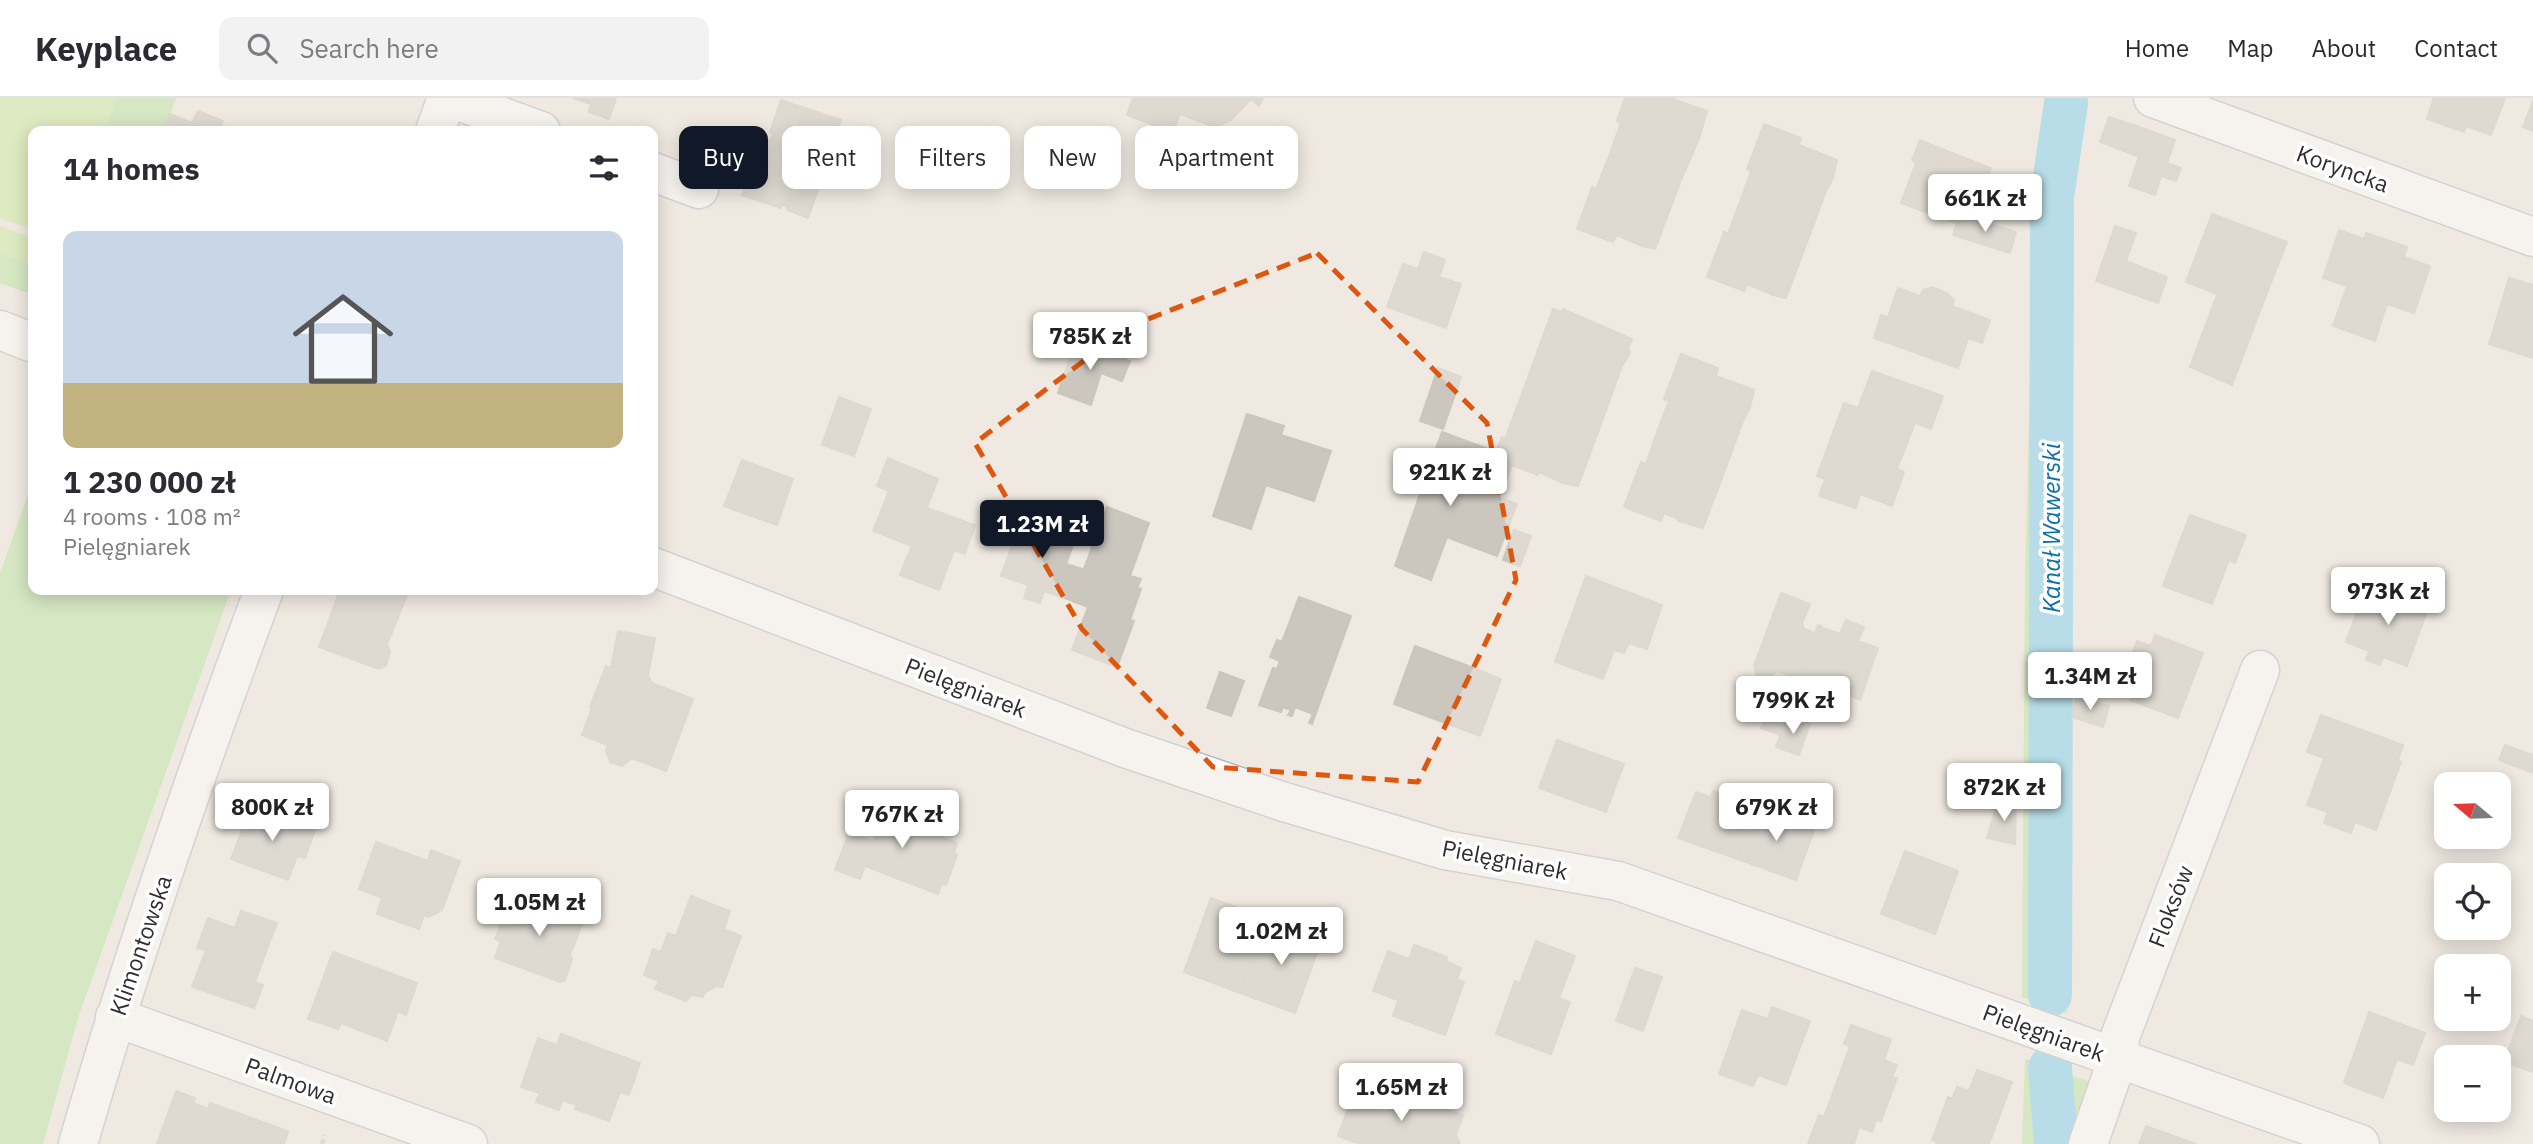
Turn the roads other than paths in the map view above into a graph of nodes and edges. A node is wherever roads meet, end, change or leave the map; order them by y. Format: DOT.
graph roads {
  1 [pos="449,98"];
  2 [pos="2153,98"];
  3 [pos="437,126"];
  4 [pos="527,126"];
  5 [pos="658,174"];
  6 [pos="679,182"];
  7 [pos="2533,237"];
  8 [pos="0,330"];
  9 [pos="28,341"];
  10 [pos="658,569"];
  11 [pos="262,595"];
  12 [pos="2260,670"];
  13 [pos="115,1017"];
  14 [pos="2118,1058"];
  15 [pos="78,1144"];
  16 [pos="468,1144"];
  17 [pos="2088,1144"];
  18 [pos="2360,1144"];
  1 -- 3 [label="street"];
  1 -- 4 [label="street"];
  2 -- 7 [label="street, Koryncka"];
  5 -- 6 [label="street"];
  8 -- 9 [label="street"];
  10 -- 14 [label="street, Pielęgniarek"];
  11 -- 13 [label="street, Klimontowska"];
  12 -- 14 [label="street, Floksów"];
  13 -- 15 [label="street, Klimontowska"];
  13 -- 16 [label="street, Palmowa"];
  14 -- 17 [label="street, Floksów"];
  14 -- 18 [label="street, Pielęgniarek"];
}
